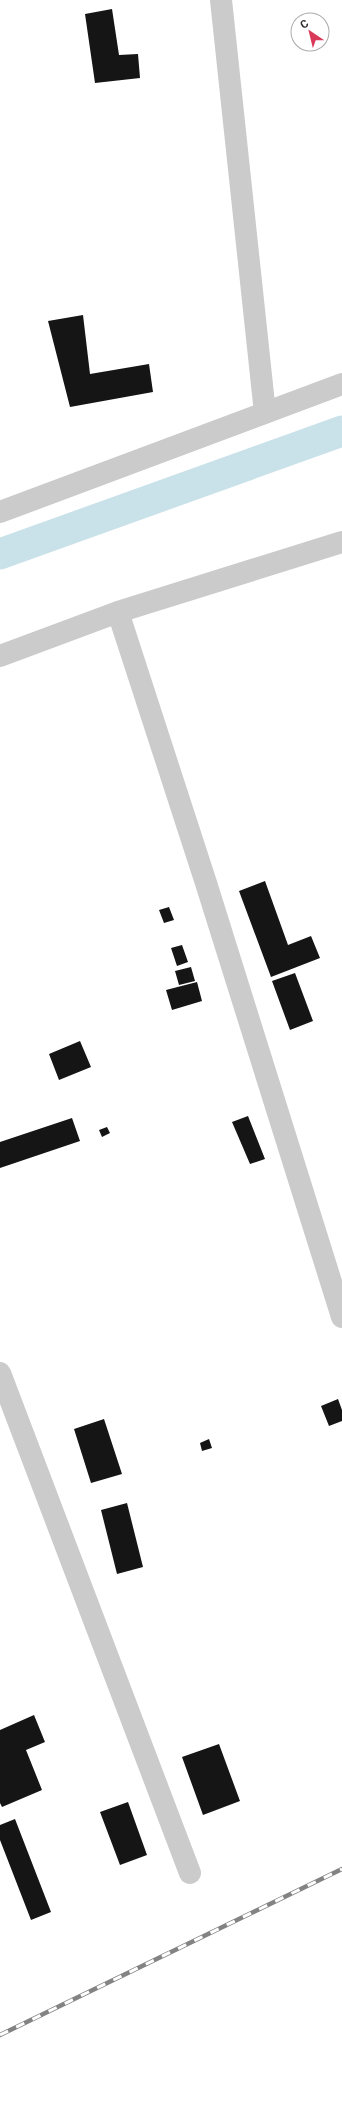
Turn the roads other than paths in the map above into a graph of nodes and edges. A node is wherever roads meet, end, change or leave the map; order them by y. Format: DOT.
graph roads {
  1 [pos="221,0"];
  2 [pos="342,384"];
  3 [pos="264,413"];
  4 [pos="0,512"];
  5 [pos="342,542"];
  6 [pos="118,612"];
  7 [pos="0,656"];
  8 [pos="342,1317"];
  9 [pos="0,1373"];
  10 [pos="190,1873"];
  1 -- 3 [label="street"];
  2 -- 3 [label="street"];
  3 -- 4 [label="street"];
  5 -- 6 [label="street"];
  6 -- 7 [label="street"];
  6 -- 8 [label="street"];
  9 -- 10 [label="street"];
}
